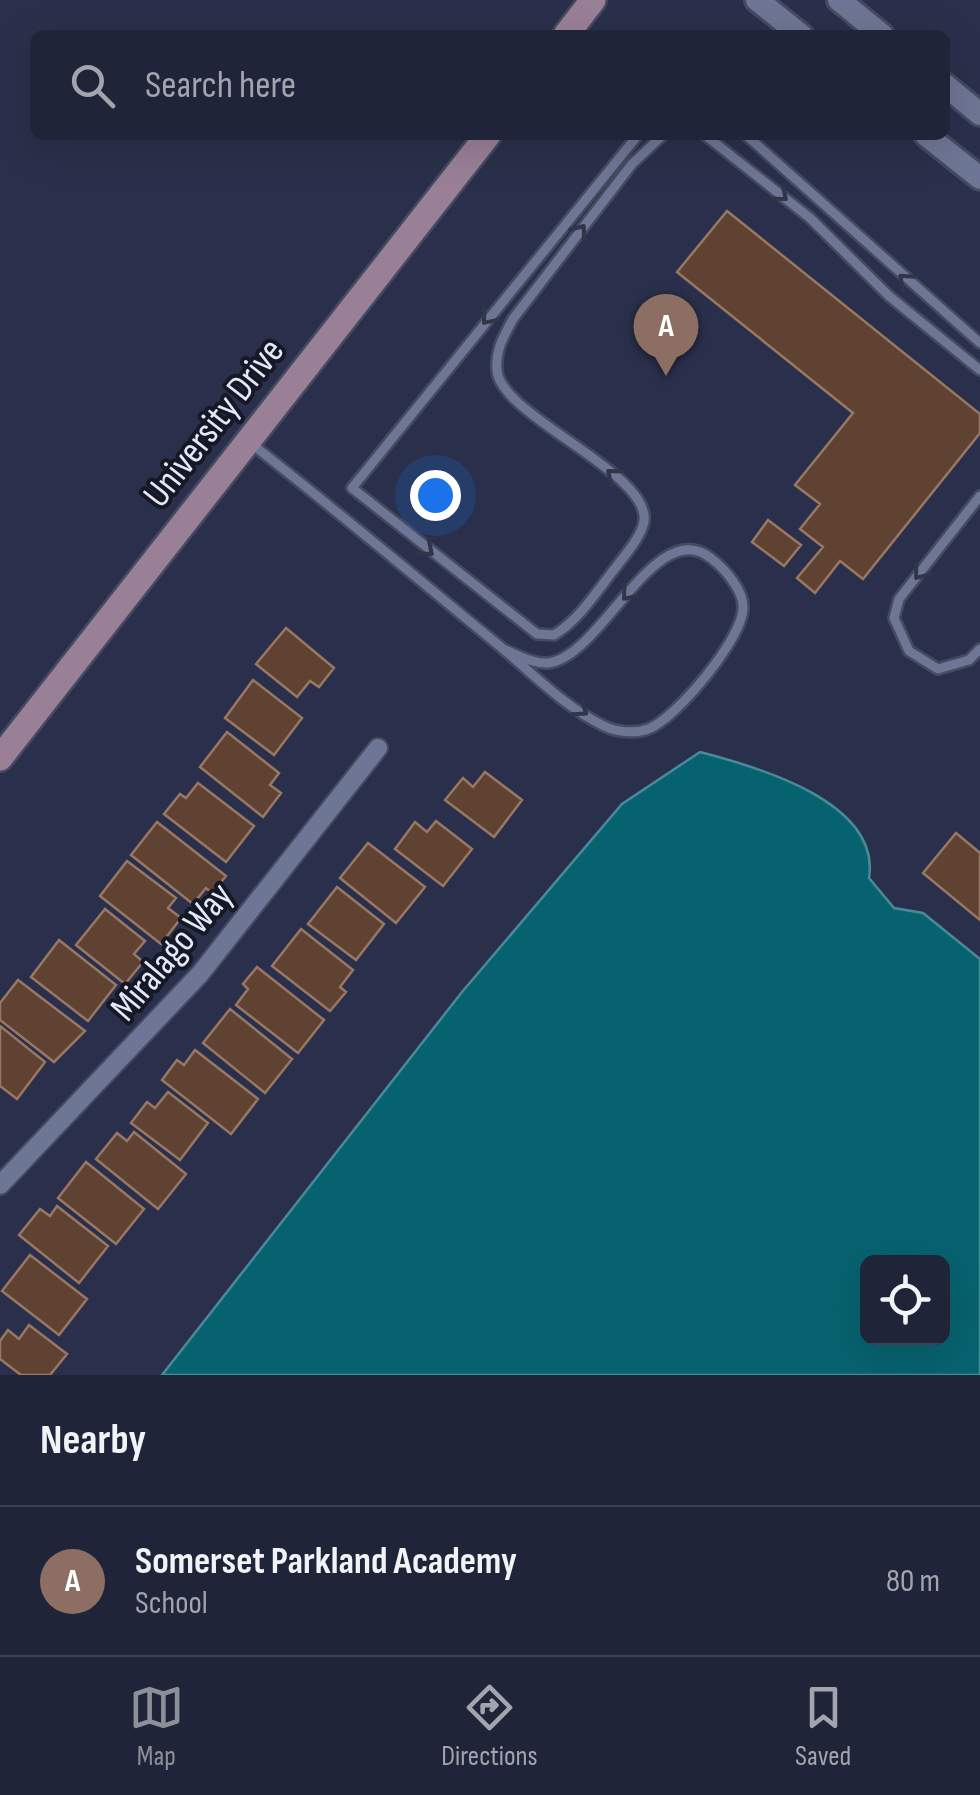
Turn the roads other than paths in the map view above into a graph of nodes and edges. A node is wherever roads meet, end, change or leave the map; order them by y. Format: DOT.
graph roads {
  1 [pos="594,0"];
  2 [pos="758,0"];
  3 [pos="839,0"];
  4 [pos="570,30"];
  5 [pos="794,30"];
  6 [pos="876,30"];
  7 [pos="950,90"];
  8 [pos="980,114"];
  9 [pos="484,140"];
  10 [pos="634,140"];
  11 [pos="658,140"];
  12 [pos="710,140"];
  13 [pos="752,140"];
  14 [pos="932,140"];
  15 [pos="980,178"];
  16 [pos="980,343"];
  17 [pos="980,370"];
  18 [pos="247,441"];
  19 [pos="980,496"];
  20 [pos="980,649"];
  21 [pos="505,650"];
  22 [pos="378,748"];
  23 [pos="0,758"];
  24 [pos="0,1184"];
  1 -- 4 [label="main road"];
  2 -- 5 [label="street"];
  3 -- 6 [label="street"];
  7 -- 8 [label="street"];
  9 -- 18 [label="main road, University Drive"];
  10 -- 11 [label="lane, one-way"];
  12 -- 17 [label="lane, one-way"];
  16 -- 13 [label="lane, one-way"];
  14 -- 15 [label="street"];
  18 -- 21 [label="lane"];
  18 -- 23 [label="main road, University Drive"];
  19 -- 20 [label="lane, one-way"];
  21 -- 21 [label="lane, one-way"];
  22 -- 24 [label="street, Miralago Way"];
}
